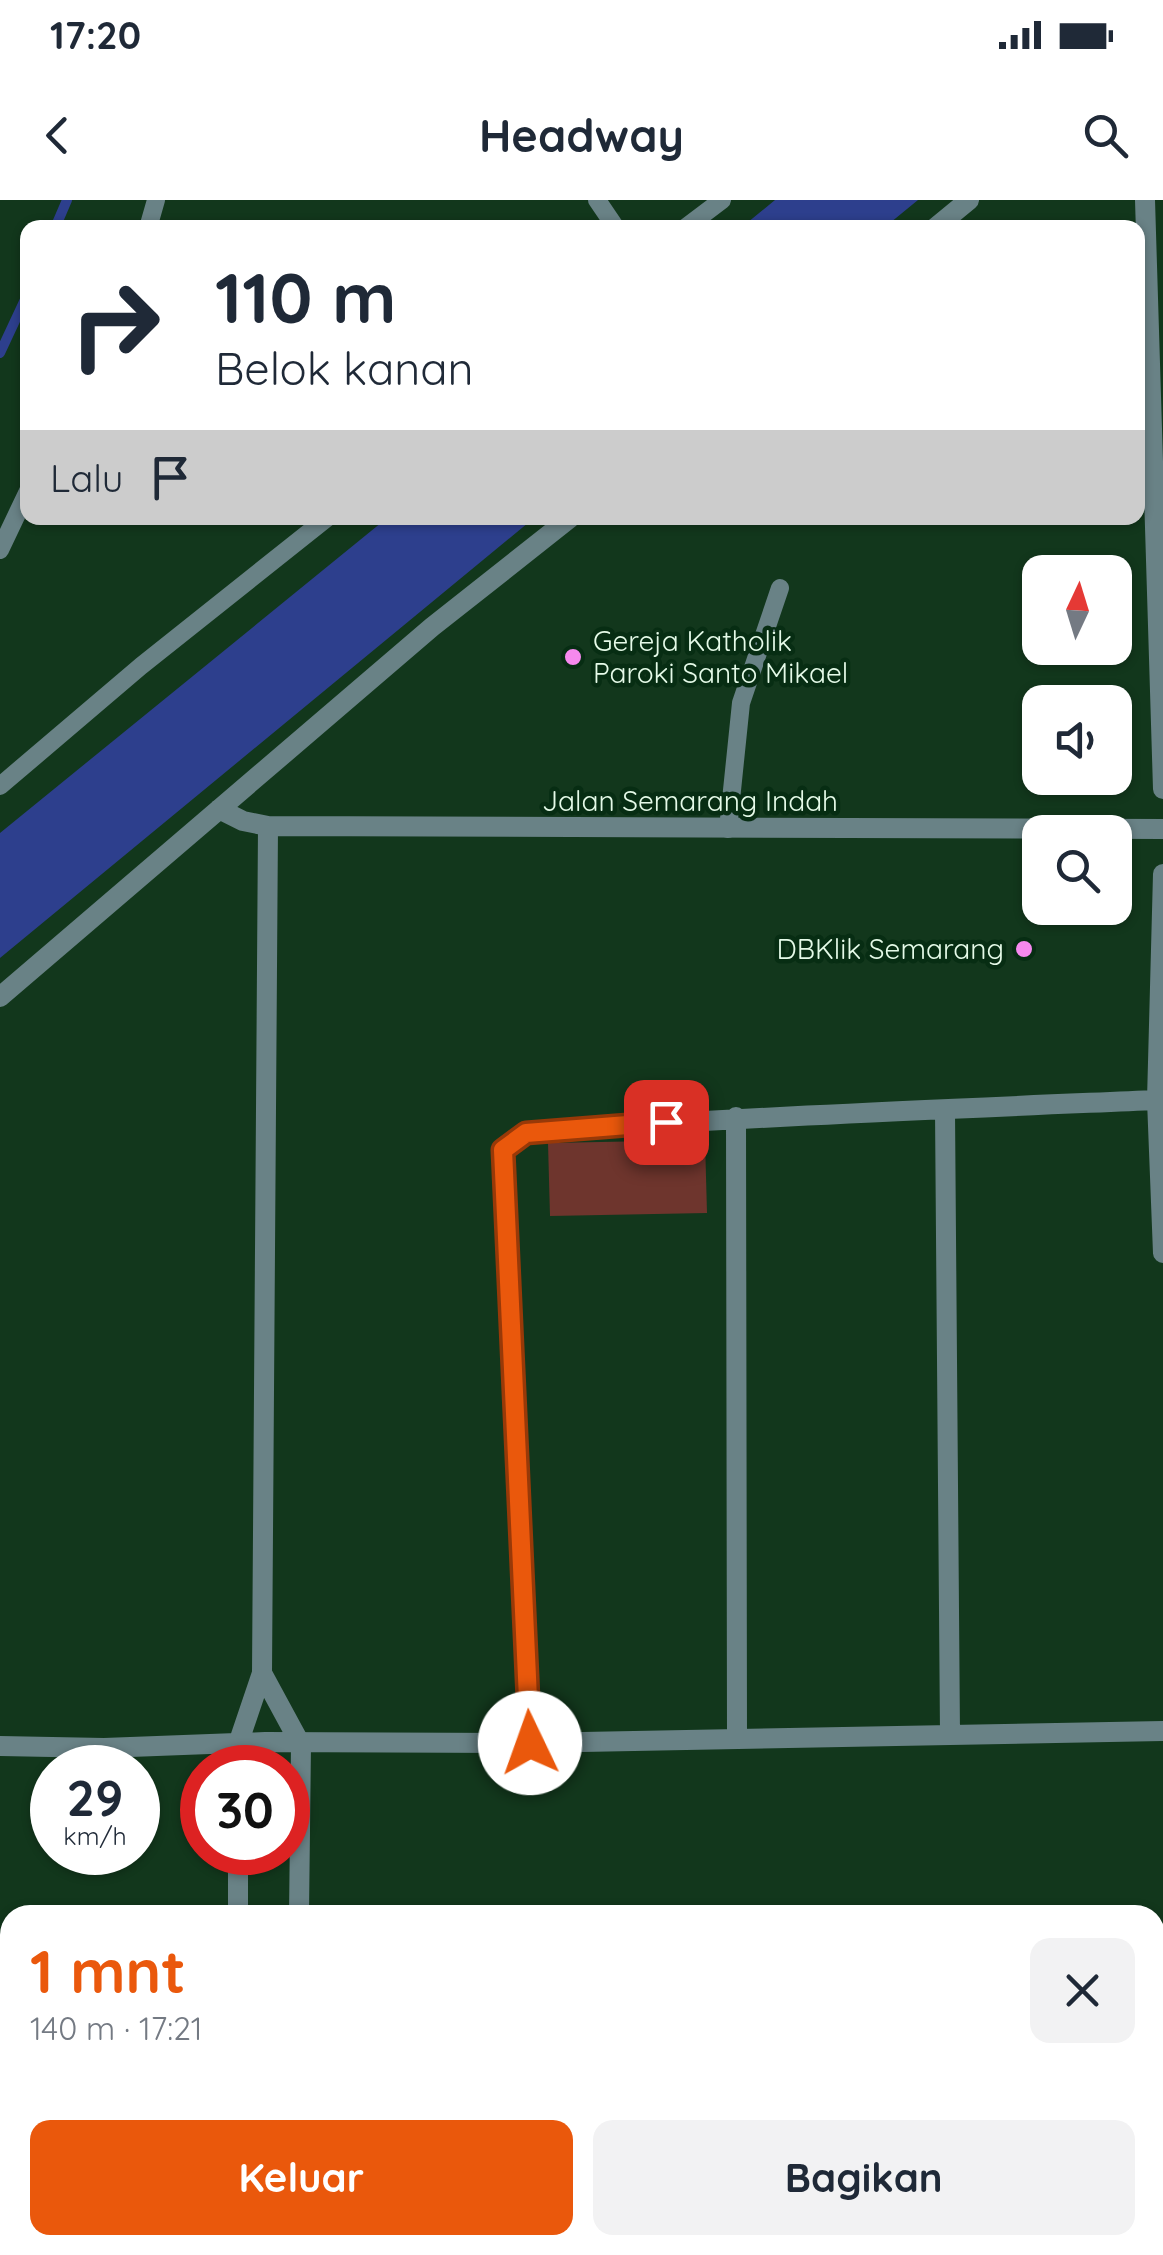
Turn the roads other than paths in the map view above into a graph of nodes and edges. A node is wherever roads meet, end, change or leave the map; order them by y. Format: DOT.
graph roads {
  1 [pos="722,200"];
  2 [pos="969,200"];
  3 [pos="1145,200"];
  4 [pos="696,220"];
  5 [pos="944,220"];
  6 [pos="20,508"];
  7 [pos="318,525"];
  8 [pos="561,525"];
  9 [pos="0,550"];
  10 [pos="780,588"];
  11 [pos="0,786"];
  12 [pos="1163,789"];
  13 [pos="219,809"];
  14 [pos="268,826"];
  15 [pos="728,828"];
  16 [pos="1163,829"];
  17 [pos="1163,874"];
  18 [pos="0,998"];
  19 [pos="1157,1100"];
  20 [pos="945,1111"];
  21 [pos="736,1117"];
  22 [pos="1163,1253"];
  23 [pos="262,1673"];
  24 [pos="1163,1730"];
  25 [pos="950,1735"];
  26 [pos="738,1738"];
  27 [pos="530,1743"];
  28 [pos="238,1744"];
  29 [pos="301,1745"];
  30 [pos="0,1746"];
  31 [pos="238,1875"];
  32 [pos="299,1875"];
  33 [pos="238,1905"];
  34 [pos="299,1905"];
  1 -- 4 [label="lane"];
  2 -- 5 [label="street"];
  3 -- 12 [label="street"];
  6 -- 9 [label="lane"];
  7 -- 11 [label="lane"];
  8 -- 13 [label="street"];
  10 -- 15 [label="lane"];
  13 -- 14 [label="street, Jalan Semarang Indah"];
  13 -- 18 [label="street"];
  14 -- 15 [label="street, Jalan Semarang Indah"];
  14 -- 23 [label="street"];
  15 -- 16 [label="street, Jalan Semarang Indah"];
  17 -- 19 [label="street"];
  19 -- 20 [label="street"];
  19 -- 22 [label="street"];
  20 -- 21 [label="street"];
  20 -- 25 [label="street"];
  21 -- 26 [label="street"];
  21 -- 27 [label="street"];
  23 -- 28 [label="street"];
  23 -- 29 [label="street"];
  24 -- 25 [label="street"];
  25 -- 26 [label="street"];
  26 -- 27 [label="street"];
  27 -- 29 [label="street"];
  28 -- 29 [label="street"];
  28 -- 30 [label="street"];
  31 -- 33 [label="street"];
  32 -- 34 [label="street"];
}
